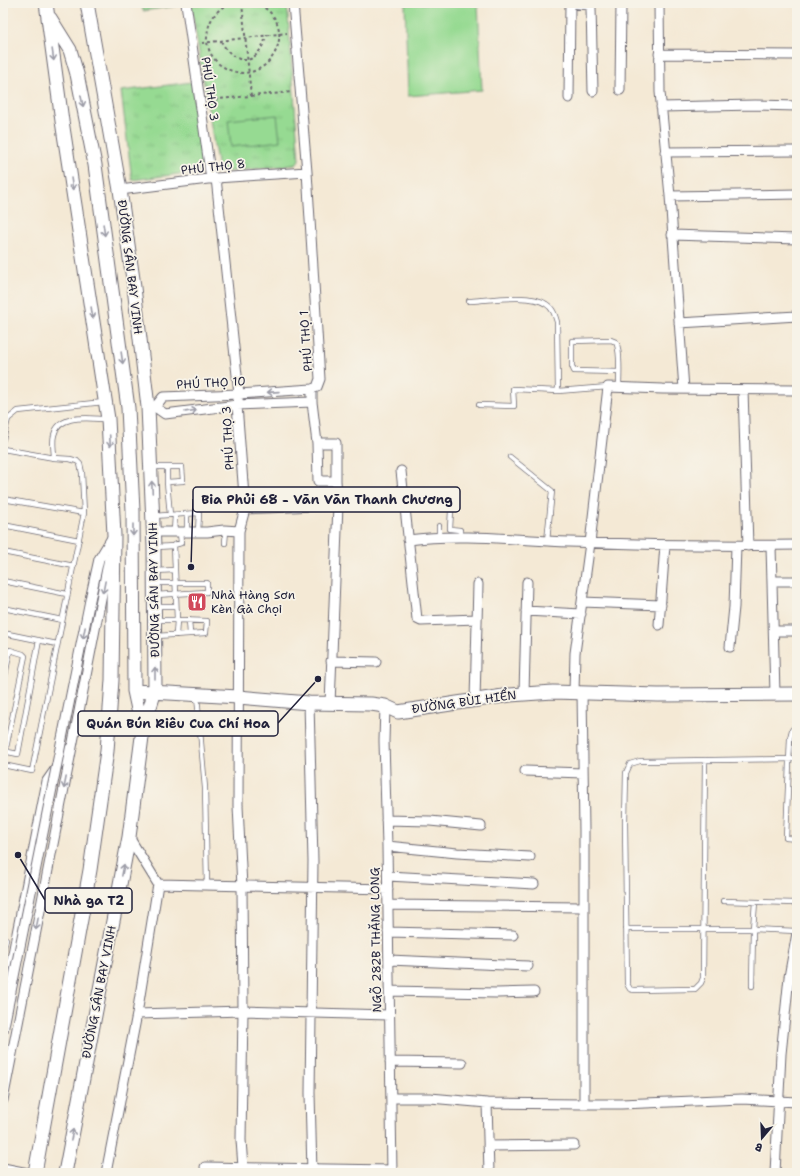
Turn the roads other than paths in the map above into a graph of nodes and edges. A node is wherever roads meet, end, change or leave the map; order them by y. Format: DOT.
graph roads {
  1 [pos="87,3"];
  2 [pos="186,3"];
  3 [pos="293,3"];
  4 [pos="571,3"];
  5 [pos="621,3"];
  6 [pos="659,3"];
  7 [pos="47,9"];
  8 [pos="659,54"];
  9 [pos="797,55"];
  10 [pos="620,90"];
  11 [pos="593,91"];
  12 [pos="569,98"];
  13 [pos="797,106"];
  14 [pos="661,107"];
  15 [pos="797,151"];
  16 [pos="665,152"];
  17 [pos="308,172"];
  18 [pos="213,178"];
  19 [pos="120,190"];
  20 [pos="99,192"];
  21 [pos="797,194"];
  22 [pos="670,196"];
  23 [pos="672,235"];
  24 [pos="797,239"];
  25 [pos="469,301"];
  26 [pos="797,316"];
  27 [pos="679,323"];
  28 [pos="619,372"];
  29 [pos="608,387"];
  30 [pos="619,387"];
  31 [pos="312,389"];
  32 [pos="684,389"];
  33 [pos="743,390"];
  34 [pos="797,390"];
  35 [pos="558,391"];
  36 [pos="239,394"];
  37 [pos="106,402"];
  38 [pos="312,402"];
  39 [pos="237,405"];
  40 [pos="479,405"];
  41 [pos="151,407"];
  42 [pos="128,408"];
  43 [pos="108,419"];
  44 [pos="3,439"];
  45 [pos="317,443"];
  46 [pos="3,450"];
  47 [pos="510,457"];
  48 [pos="54,458"];
  49 [pos="151,467"];
  50 [pos="167,467"];
  51 [pos="401,471"];
  52 [pos="336,481"];
  53 [pos="167,482"];
  54 [pos="3,500"];
  55 [pos="338,505"];
  56 [pos="245,509"];
  57 [pos="451,510"];
  58 [pos="84,513"];
  59 [pos="187,514"];
  60 [pos="172,515"];
  61 [pos="153,516"];
  62 [pos="3,525"];
  63 [pos="440,526"];
  64 [pos="226,530"];
  65 [pos="239,531"];
  66 [pos="154,532"];
  67 [pos="180,532"];
  68 [pos="198,532"];
  69 [pos="114,535"];
  70 [pos="460,537"];
  71 [pos="439,538"];
  72 [pos="79,540"];
  73 [pos="408,540"];
  74 [pos="547,541"];
  75 [pos="225,543"];
  76 [pos="590,543"];
  77 [pos="665,545"];
  78 [pos="797,545"];
  79 [pos="174,546"];
  80 [pos="736,546"];
  81 [pos="748,546"];
  82 [pos="771,546"];
  83 [pos="154,547"];
  84 [pos="3,552"];
  85 [pos="74,566"];
  86 [pos="175,570"];
  87 [pos="3,581"];
  88 [pos="773,581"];
  89 [pos="797,581"];
  90 [pos="527,582"];
  91 [pos="176,583"];
  92 [pos="187,583"];
  93 [pos="478,584"];
  94 [pos="155,589"];
  95 [pos="189,593"];
  96 [pos="67,594"];
  97 [pos="176,595"];
  98 [pos="582,602"];
  99 [pos="660,605"];
  100 [pos="176,606"];
  101 [pos="3,608"];
  102 [pos="526,611"];
  103 [pos="581,614"];
  104 [pos="477,619"];
  105 [pos="62,620"];
  106 [pos="156,620"];
  107 [pos="177,620"];
  108 [pos="189,620"];
  109 [pos="659,625"];
  110 [pos="797,631"];
  111 [pos="774,632"];
  112 [pos="3,633"];
  113 [pos="190,634"];
  114 [pos="176,635"];
  115 [pos="156,636"];
  116 [pos="39,640"];
  117 [pos="57,644"];
  118 [pos="730,647"];
  119 [pos="331,660"];
  120 [pos="376,662"];
  121 [pos="3,686"];
  122 [pos="134,691"];
  123 [pos="155,691"];
  124 [pos="578,692"];
  125 [pos="524,693"];
  126 [pos="775,694"];
  127 [pos="797,694"];
  128 [pos="197,695"];
  129 [pos="238,697"];
  130 [pos="476,700"];
  131 [pos="309,704"];
  132 [pos="330,704"];
  133 [pos="386,706"];
  134 [pos="797,725"];
  135 [pos="142,729"];
  136 [pos="73,744"];
  137 [pos="789,759"];
  138 [pos="797,759"];
  139 [pos="706,760"];
  140 [pos="3,764"];
  141 [pos="525,771"];
  142 [pos="583,773"];
  143 [pos="386,820"];
  144 [pos="481,826"];
  145 [pos="129,837"];
  146 [pos="797,839"];
  147 [pos="387,846"];
  148 [pos="530,857"];
  149 [pos="388,876"];
  150 [pos="158,884"];
  151 [pos="534,884"];
  152 [pos="207,886"];
  153 [pos="242,887"];
  154 [pos="313,887"];
  155 [pos="388,888"];
  156 [pos="723,901"];
  157 [pos="755,902"];
  158 [pos="797,903"];
  159 [pos="388,905"];
  160 [pos="584,907"];
  161 [pos="703,928"];
  162 [pos="626,929"];
  163 [pos="753,929"];
  164 [pos="388,932"];
  165 [pos="797,932"];
  166 [pos="514,934"];
  167 [pos="3,938"];
  168 [pos="3,951"];
  169 [pos="389,960"];
  170 [pos="528,966"];
  171 [pos="752,986"];
  172 [pos="390,991"];
  173 [pos="534,992"];
  174 [pos="3,1004"];
  175 [pos="243,1011"];
  176 [pos="311,1012"];
  177 [pos="137,1014"];
  178 [pos="390,1015"];
  179 [pos="3,1031"];
  180 [pos="390,1062"];
  181 [pos="462,1063"];
  182 [pos="391,1098"];
  183 [pos="3,1100"];
  184 [pos="778,1101"];
  185 [pos="797,1102"];
  186 [pos="487,1103"];
  187 [pos="584,1104"];
  188 [pos="574,1145"];
  189 [pos="488,1146"];
  190 [pos="205,1167"];
  191 [pos="243,1167"];
  192 [pos="3,1168"];
  193 [pos="312,1171"];
  194 [pos="392,1172"];
  195 [pos="28,1173"];
  196 [pos="35,1173"];
  197 [pos="65,1173"];
  198 [pos="106,1173"];
  199 [pos="489,1173"];
  200 [pos="775,1173"];
  1 -- 19 [label="main road, ĐƯỜNG SÂN BAY VINH"];
  2 -- 18 [label="street, PHÚ THỌ 3"];
  3 -- 17 [label="street, PHÚ THỌ 1"];
  4 -- 11 [label="street"];
  4 -- 12 [label="street"];
  5 -- 10 [label="street"];
  6 -- 8 [label="street"];
  7 -- 20 [label="main road, one-way"];
  7 -- 37 [label="main road, one-way"];
  8 -- 9 [label="street"];
  8 -- 14 [label="street"];
  13 -- 14 [label="street"];
  14 -- 16 [label="street"];
  15 -- 16 [label="street"];
  16 -- 22 [label="street"];
  17 -- 18 [label="street, PHÚ THỌ 8"];
  17 -- 31 [label="street, PHÚ THỌ 1"];
  18 -- 19 [label="street, PHÚ THỌ 8"];
  18 -- 36 [label="street, PHÚ THỌ 3"];
  19 -- 20 [label="main road"];
  19 -- 41 [label="main road, ĐƯỜNG SÂN BAY VINH"];
  20 -- 42 [label="main road, one-way"];
  21 -- 22 [label="street"];
  22 -- 23 [label="street"];
  23 -- 24 [label="street"];
  23 -- 27 [label="street"];
  25 -- 35 [label="lane"];
  26 -- 27 [label="street"];
  27 -- 32 [label="street"];
  28 -- 28 [label="lane"];
  28 -- 30 [label="lane"];
  29 -- 30 [label="street"];
  29 -- 35 [label="lane"];
  29 -- 76 [label="street"];
  30 -- 32 [label="street"];
  31 -- 36 [label="street, PHÚ THỌ 10, one-way"];
  31 -- 38 [label="street, PHÚ THỌ 1"];
  32 -- 33 [label="street"];
  33 -- 34 [label="street"];
  33 -- 81 [label="street"];
  35 -- 40 [label="lane"];
  36 -- 39 [label="street, PHÚ THỌ 3"];
  36 -- 41 [label="street, PHÚ THỌ 10"];
  37 -- 43 [label="main road"];
  37 -- 44 [label="lane"];
  38 -- 39 [label="street, PHÚ THỌ 10"];
  38 -- 45 [label="street, PHÚ THỌ 1"];
  41 -- 39 [label="street, PHÚ THỌ 10, one-way"];
  39 -- 56 [label="street, PHÚ THỌ 3"];
  41 -- 42 [label="main road"];
  41 -- 49 [label="main road, ĐƯỜNG SÂN BAY VINH"];
  42 -- 122 [label="main road, one-way"];
  43 -- 48 [label="lane"];
  43 -- 69 [label="main road, one-way"];
  45 -- 52 [label="street, PHÚ THỌ 1"];
  45 -- 52 [label="street"];
  46 -- 48 [label="lane"];
  47 -- 74 [label="lane"];
  48 -- 58 [label="lane"];
  49 -- 50 [label="lane"];
  61 -- 49 [label="main road, ĐƯỜNG SÂN BAY VINH, one-way"];
  50 -- 53 [label="lane"];
  50 -- 53 [label="lane"];
  51 -- 73 [label="street"];
  52 -- 55 [label="street"];
  53 -- 60 [label="lane"];
  54 -- 58 [label="lane"];
  55 -- 56 [label="street"];
  55 -- 119 [label="street"];
  56 -- 65 [label="street, PHÚ THỌ 3"];
  57 -- 70 [label="lane"];
  58 -- 72 [label="lane"];
  59 -- 60 [label="lane"];
  59 -- 67 [label="lane"];
  59 -- 68 [label="lane"];
  60 -- 61 [label="lane"];
  60 -- 67 [label="lane"];
  61 -- 66 [label="main road, ĐƯỜNG SÂN BAY VINH"];
  62 -- 72 [label="lane"];
  63 -- 71 [label="lane"];
  64 -- 65 [label="street"];
  64 -- 68 [label="street"];
  64 -- 75 [label="lane"];
  65 -- 129 [label="street, PHÚ THỌ 3"];
  66 -- 67 [label="street"];
  66 -- 83 [label="main road, ĐƯỜNG SÂN BAY VINH"];
  67 -- 68 [label="street"];
  67 -- 79 [label="lane"];
  69 -- 136 [label="street, one-way"];
  69 -- 179 [label="street, one-way, bridge"];
  69 -- 196 [label="main road"];
  70 -- 71 [label="street"];
  70 -- 74 [label="street"];
  71 -- 73 [label="street"];
  72 -- 85 [label="lane"];
  73 -- 104 [label="street"];
  74 -- 76 [label="street"];
  76 -- 77 [label="street"];
  76 -- 98 [label="street"];
  77 -- 80 [label="street"];
  77 -- 99 [label="street"];
  78 -- 82 [label="street"];
  79 -- 83 [label="lane"];
  79 -- 86 [label="lane"];
  80 -- 81 [label="street"];
  80 -- 118 [label="street"];
  81 -- 82 [label="street"];
  82 -- 88 [label="street"];
  83 -- 94 [label="main road, ĐƯỜNG SÂN BAY VINH"];
  84 -- 85 [label="lane"];
  85 -- 96 [label="lane"];
  86 -- 91 [label="lane"];
  86 -- 94 [label="lane"];
  87 -- 96 [label="lane"];
  88 -- 89 [label="street"];
  88 -- 111 [label="street"];
  90 -- 102 [label="street"];
  91 -- 92 [label="lane"];
  91 -- 94 [label="lane"];
  91 -- 97 [label="lane"];
  92 -- 95 [label="lane"];
  92 -- 95 [label="lane"];
  93 -- 104 [label="street"];
  94 -- 97 [label="lane"];
  94 -- 100 [label="lane"];
  94 -- 106 [label="main road, ĐƯỜNG SÂN BAY VINH"];
  95 -- 97 [label="lane"];
  96 -- 105 [label="lane"];
  97 -- 100 [label="lane"];
  98 -- 99 [label="street"];
  98 -- 103 [label="street"];
  99 -- 109 [label="street"];
  100 -- 107 [label="lane"];
  101 -- 105 [label="lane"];
  102 -- 103 [label="street"];
  102 -- 125 [label="street"];
  103 -- 124 [label="street"];
  104 -- 130 [label="street"];
  105 -- 117 [label="lane"];
  106 -- 107 [label="lane"];
  106 -- 115 [label="main road, ĐƯỜNG SÂN BAY VINH"];
  107 -- 108 [label="lane"];
  107 -- 114 [label="lane"];
  108 -- 113 [label="lane"];
  108 -- 113 [label="lane"];
  110 -- 111 [label="street"];
  111 -- 126 [label="street"];
  112 -- 116 [label="lane"];
  113 -- 114 [label="lane"];
  114 -- 115 [label="lane"];
  123 -- 115 [label="main road, ĐƯỜNG SÂN BAY VINH, one-way"];
  116 -- 117 [label="lane"];
  116 -- 121 [label="lane"];
  117 -- 140 [label="lane"];
  119 -- 120 [label="street"];
  119 -- 132 [label="street"];
  122 -- 123 [label="main road, ĐƯỜNG BÙI HIỂN"];
  122 -- 135 [label="main road"];
  123 -- 128 [label="main road, ĐƯỜNG BÙI HIỂN"];
  123 -- 135 [label="main road, ĐƯỜNG SÂN BAY VINH"];
  124 -- 125 [label="main road, ĐƯỜNG BÙI HIỂN"];
  124 -- 126 [label="main road, ĐƯỜNG BÙI HIỂN"];
  124 -- 142 [label="street"];
  125 -- 130 [label="main road, ĐƯỜNG BÙI HIỂN"];
  126 -- 127 [label="main road, ĐƯỜNG BÙI HIỂN"];
  128 -- 129 [label="main road, ĐƯỜNG BÙI HIỂN"];
  128 -- 152 [label="lane"];
  129 -- 131 [label="main road, ĐƯỜNG BÙI HIỂN"];
  129 -- 153 [label="street, PHÚ THỌ 3"];
  130 -- 133 [label="main road, ĐƯỜNG BÙI HIỂN"];
  131 -- 132 [label="main road, ĐƯỜNG BÙI HIỂN"];
  131 -- 154 [label="street"];
  132 -- 133 [label="main road, ĐƯỜNG BÙI HIỂN"];
  133 -- 143 [label="street, NGÕ 282B THĂNG LONG"];
  134 -- 137 [label="lane"];
  135 -- 145 [label="main road, ĐƯỜNG SÂN BAY VINH"];
  136 -- 174 [label="street"];
  136 -- 183 [label="street, one-way"];
  137 -- 138 [label="lane"];
  137 -- 139 [label="lane"];
  137 -- 146 [label="lane"];
  139 -- 161 [label="lane"];
  139 -- 162 [label="lane"];
  141 -- 142 [label="street"];
  142 -- 160 [label="street"];
  143 -- 144 [label="street"];
  143 -- 147 [label="street, NGÕ 282B THĂNG LONG"];
  145 -- 150 [label="street"];
  197 -- 145 [label="main road, ĐƯỜNG SÂN BAY VINH, one-way"];
  147 -- 148 [label="street"];
  147 -- 149 [label="street, NGÕ 282B THĂNG LONG"];
  149 -- 151 [label="street"];
  149 -- 155 [label="street, NGÕ 282B THĂNG LONG"];
  150 -- 152 [label="street"];
  150 -- 177 [label="street"];
  152 -- 153 [label="street"];
  153 -- 154 [label="street"];
  153 -- 175 [label="street, PHÚ THỌ 3"];
  154 -- 155 [label="street"];
  154 -- 176 [label="street"];
  155 -- 159 [label="street, NGÕ 282B THĂNG LONG"];
  156 -- 157 [label="lane"];
  157 -- 158 [label="lane"];
  157 -- 163 [label="lane"];
  159 -- 160 [label="street"];
  159 -- 164 [label="street, NGÕ 282B THĂNG LONG"];
  160 -- 187 [label="street"];
  161 -- 162 [label="lane"];
  161 -- 162 [label="lane"];
  161 -- 163 [label="lane"];
  163 -- 165 [label="lane"];
  163 -- 171 [label="lane"];
  164 -- 166 [label="street"];
  164 -- 169 [label="street, NGÕ 282B THĂNG LONG"];
  165 -- 184 [label="street"];
  167 -- 168 [label="lane"];
  169 -- 170 [label="street"];
  169 -- 172 [label="street, NGÕ 282B THĂNG LONG"];
  172 -- 173 [label="street"];
  172 -- 178 [label="street, NGÕ 282B THĂNG LONG"];
  175 -- 176 [label="street"];
  175 -- 177 [label="street"];
  175 -- 191 [label="street, PHÚ THỌ 3"];
  176 -- 178 [label="street"];
  176 -- 193 [label="street"];
  177 -- 198 [label="street"];
  178 -- 180 [label="street, NGÕ 282B THĂNG LONG"];
  180 -- 181 [label="street"];
  180 -- 182 [label="street, NGÕ 282B THĂNG LONG"];
  182 -- 186 [label="street"];
  182 -- 194 [label="street, NGÕ 282B THĂNG LONG"];
  184 -- 185 [label="street"];
  184 -- 187 [label="street"];
  184 -- 200 [label="street"];
  186 -- 187 [label="street"];
  186 -- 189 [label="street"];
  188 -- 189 [label="street"];
  189 -- 199 [label="street"];
  190 -- 191 [label="street"];
  191 -- 193 [label="street"];
  192 -- 195 [label="street"];
  193 -- 194 [label="street"];
}
